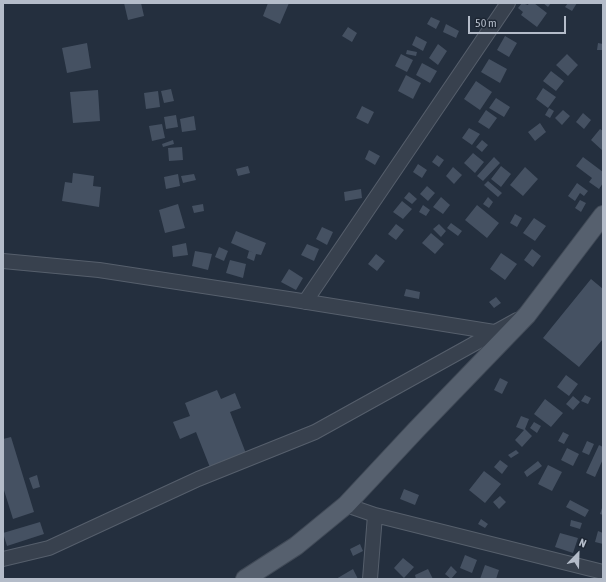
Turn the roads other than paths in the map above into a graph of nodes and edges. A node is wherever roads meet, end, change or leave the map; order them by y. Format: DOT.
graph roads {
  1 [pos="508,3"];
  2 [pos="603,215"];
  3 [pos="3,261"];
  4 [pos="305,302"];
  5 [pos="526,315"];
  6 [pos="494,332"];
  7 [pos="346,505"];
  8 [pos="374,515"];
  9 [pos="3,559"];
  10 [pos="603,572"];
  11 [pos="245,579"];
  12 [pos="370,579"];
  1 -- 4 [label="street"];
  2 -- 5 [label="main road"];
  3 -- 4 [label="street"];
  4 -- 6 [label="street"];
  5 -- 6 [label="street"];
  5 -- 7 [label="main road"];
  6 -- 9 [label="street"];
  7 -- 8 [label="street"];
  7 -- 11 [label="main road"];
  8 -- 10 [label="street"];
  8 -- 12 [label="street"];
}
